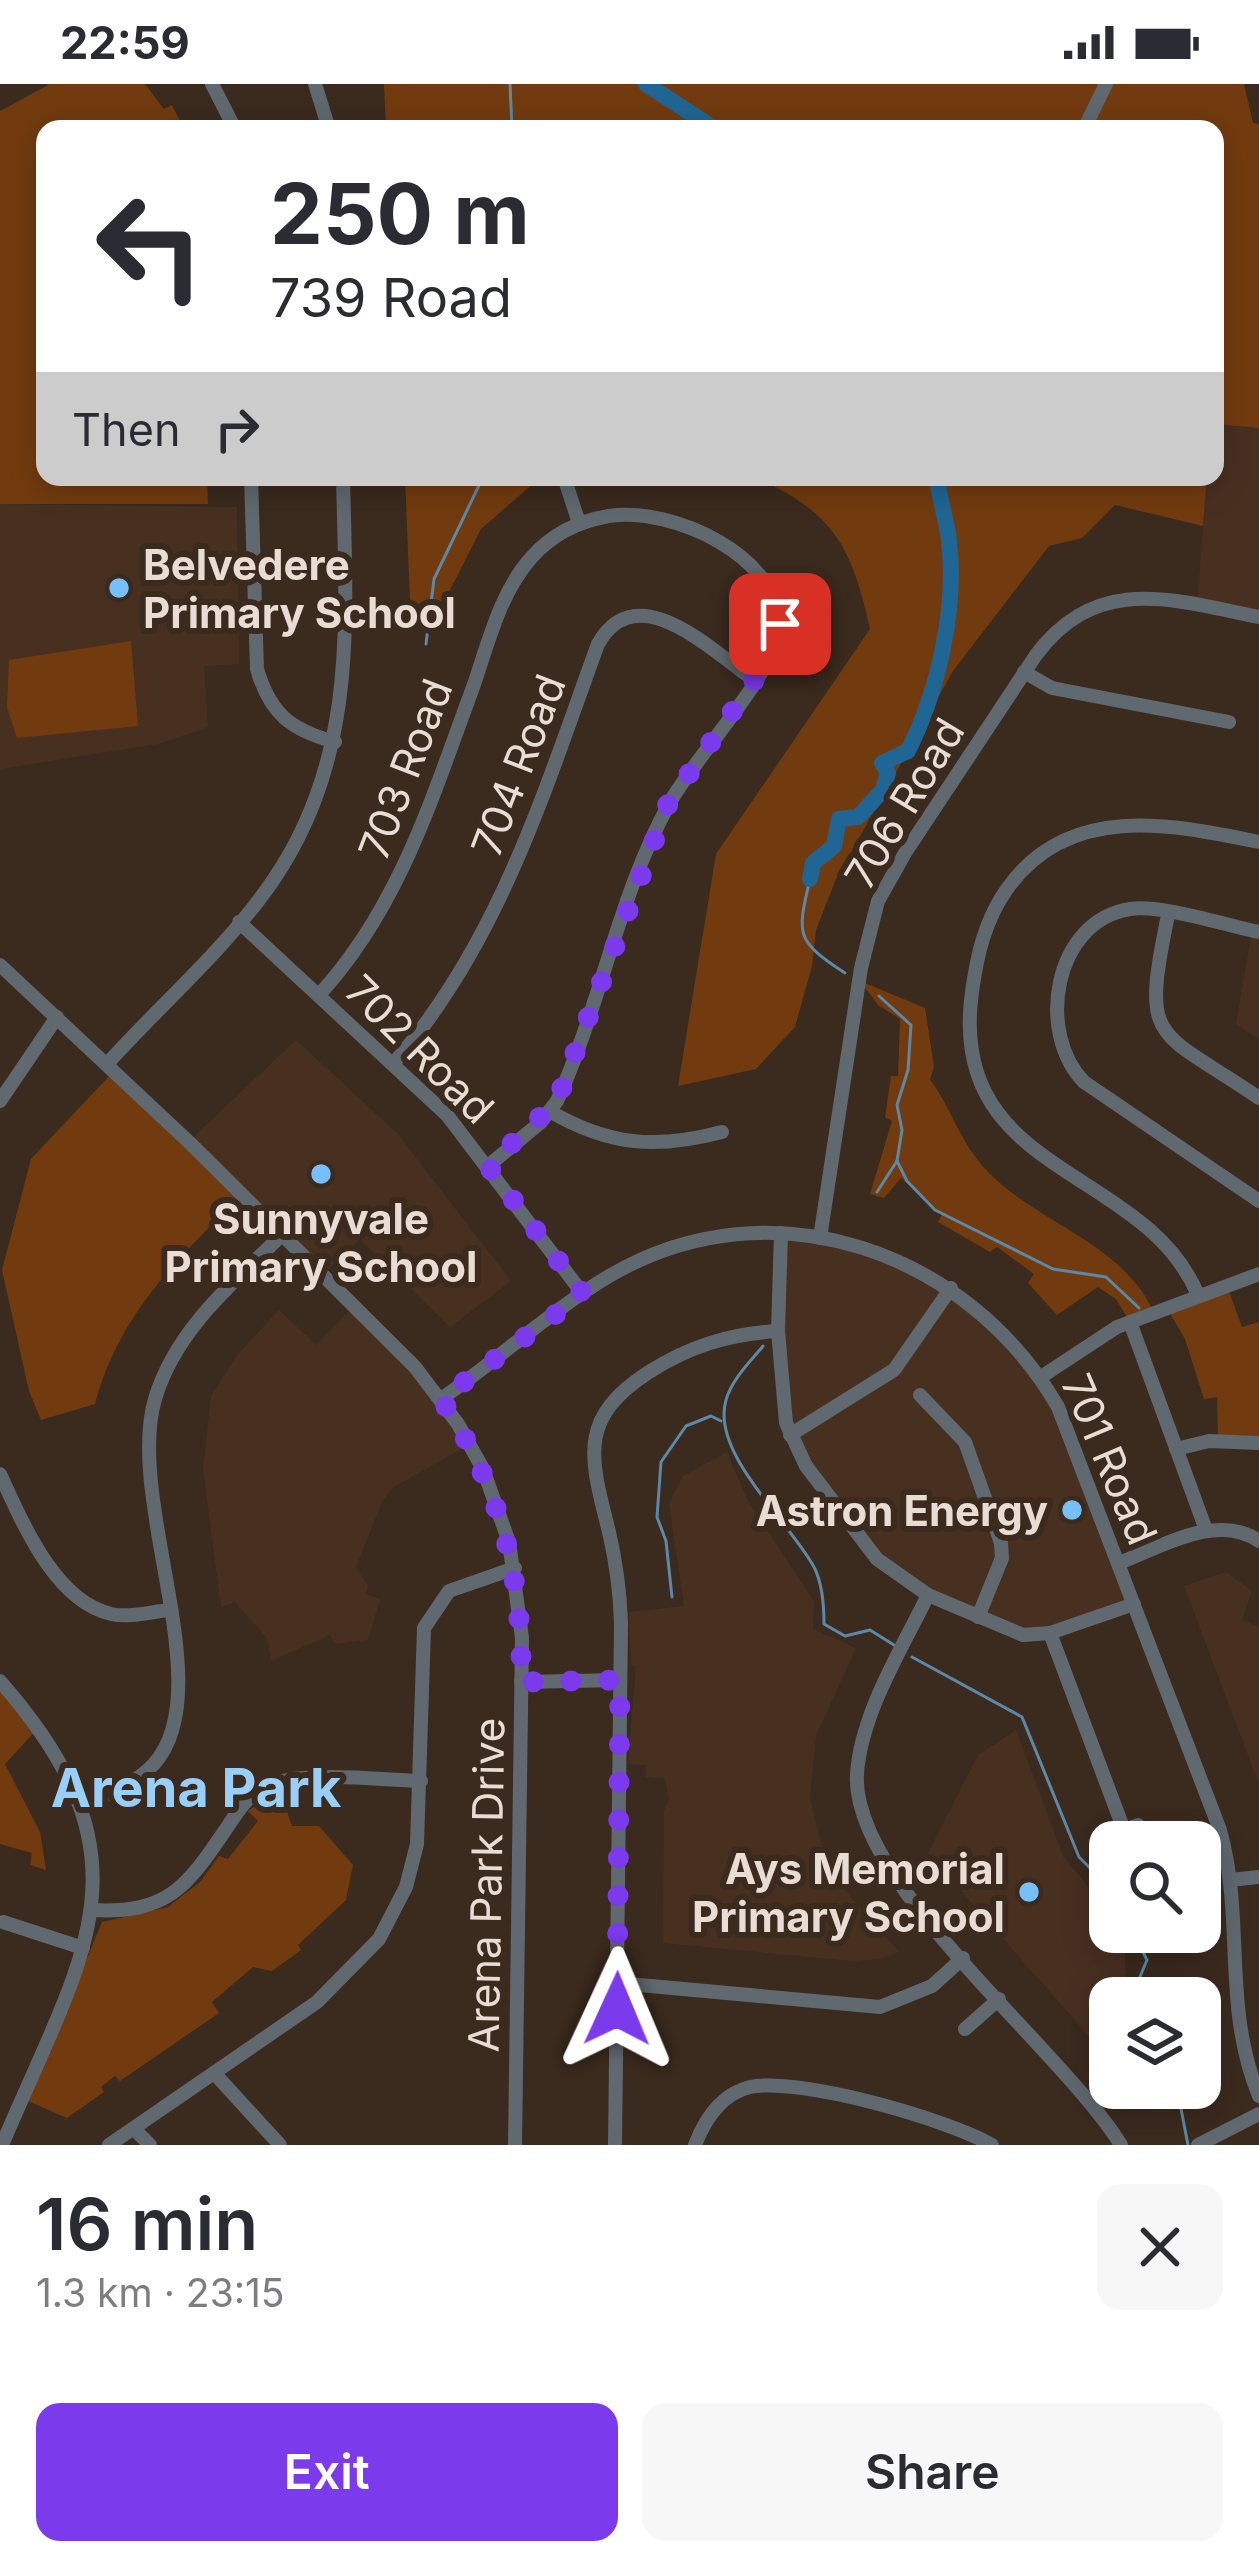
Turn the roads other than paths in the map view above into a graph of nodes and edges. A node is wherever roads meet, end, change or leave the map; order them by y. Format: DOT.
graph roads {
  1 [pos="212,84"];
  2 [pos="315,84"];
  3 [pos="1106,84"];
  4 [pos="230,120"];
  5 [pos="325,120"];
  6 [pos="1088,120"];
  7 [pos="251,486"];
  8 [pos="343,486"];
  9 [pos="567,486"];
  10 [pos="579,524"];
  11 [pos="1259,617"];
  12 [pos="1024,672"];
  13 [pos="754,680"];
  14 [pos="1228,722"];
  15 [pos="335,742"];
  16 [pos="1259,842"];
  17 [pos="1168,915"];
  18 [pos="239,922"];
  19 [pos="1259,932"];
  20 [pos="0,964"];
  21 [pos="319,995"];
  22 [pos="57,1017"];
  23 [pos="107,1064"];
  24 [pos="394,1064"];
  25 [pos="1259,1098"];
  26 [pos="0,1101"];
  27 [pos="551,1112"];
  28 [pos="722,1132"];
  29 [pos="488,1166"];
  30 [pos="1259,1201"];
  31 [pos="781,1233"];
  32 [pos="283,1235"];
  33 [pos="820,1238"];
  34 [pos="1259,1274"];
  35 [pos="951,1288"];
  36 [pos="583,1294"];
  37 [pos="1198,1295"];
  38 [pos="1130,1322"];
  39 [pos="778,1331"];
  40 [pos="1041,1378"];
  41 [pos="920,1395"];
  42 [pos="441,1399"];
  43 [pos="790,1435"];
  44 [pos="1259,1443"];
  45 [pos="1176,1449"];
  46 [pos="0,1474"];
  47 [pos="1206,1530"];
  48 [pos="1259,1541"];
  49 [pos="1119,1563"];
  50 [pos="515,1568"];
  51 [pos="928,1595"];
  52 [pos="1134,1604"];
  53 [pos="169,1610"];
  54 [pos="978,1617"];
  55 [pos="1050,1633"];
  56 [pos="620,1680"];
  57 [pos="0,1681"];
  58 [pos="521,1682"];
  59 [pos="421,1781"];
  60 [pos="83,1803"];
  61 [pos="1121,1821"];
  62 [pos="1259,1877"];
  63 [pos="1230,1880"];
  64 [pos="92,1910"];
  65 [pos="3,1922"];
  66 [pos="83,1948"];
  67 [pos="963,1958"];
  68 [pos="618,1983"];
  69 [pos="999,1999"];
  70 [pos="965,2029"];
  71 [pos="215,2074"];
  72 [pos="1259,2096"];
  73 [pos="1259,2114"];
  74 [pos="134,2128"];
  75 [pos="3,2144"];
  76 [pos="109,2145"];
  77 [pos="150,2145"];
  78 [pos="280,2145"];
  79 [pos="515,2145"];
  80 [pos="614,2145"];
  81 [pos="695,2145"];
  82 [pos="992,2145"];
  83 [pos="1120,2145"];
  84 [pos="1198,2145"];
  1 -- 4 [label="street"];
  2 -- 5 [label="street"];
  3 -- 6 [label="street"];
  7 -- 15 [label="street"];
  8 -- 15 [label="street"];
  9 -- 10 [label="street"];
  10 -- 13 [label="street, 703 Road"];
  10 -- 21 [label="street, 703 Road"];
  11 -- 12 [label="street, 706 Road"];
  12 -- 14 [label="street"];
  12 -- 33 [label="street, 706 Road"];
  13 -- 24 [label="street, 704 Road"];
  13 -- 27 [label="street, 703 Road"];
  15 -- 18 [label="street"];
  16 -- 37 [label="street"];
  17 -- 19 [label="street"];
  17 -- 25 [label="street"];
  17 -- 30 [label="street"];
  18 -- 21 [label="street, 702 Road"];
  18 -- 23 [label="street"];
  20 -- 22 [label="street, Arena Park Drive"];
  21 -- 24 [label="street, 702 Road"];
  22 -- 23 [label="street, Arena Park Drive"];
  22 -- 26 [label="street"];
  23 -- 32 [label="street, Arena Park Drive"];
  24 -- 29 [label="street, 702 Road"];
  27 -- 28 [label="street"];
  27 -- 29 [label="street, 703 Road"];
  29 -- 36 [label="street, 702 Road"];
  31 -- 33 [label="street, 701 Road"];
  31 -- 36 [label="street, 701 Road"];
  31 -- 39 [label="street"];
  32 -- 42 [label="street, Arena Park Drive"];
  32 -- 53 [label="street"];
  33 -- 35 [label="street, 701 Road"];
  34 -- 37 [label="street"];
  35 -- 40 [label="street, 701 Road"];
  35 -- 43 [label="street"];
  36 -- 42 [label="street, 701 Road"];
  37 -- 38 [label="street"];
  38 -- 40 [label="street"];
  38 -- 45 [label="street"];
  39 -- 43 [label="street"];
  39 -- 56 [label="street"];
  40 -- 49 [label="street, 701 Road"];
  41 -- 54 [label="street"];
  42 -- 50 [label="street, Arena Park Drive"];
  43 -- 51 [label="street"];
  44 -- 45 [label="street"];
  45 -- 47 [label="street"];
  46 -- 53 [label="street"];
  47 -- 48 [label="street"];
  47 -- 49 [label="street"];
  49 -- 52 [label="street, 701 Road"];
  50 -- 58 [label="street, Arena Park Drive"];
  50 -- 59 [label="street"];
  51 -- 54 [label="street"];
  51 -- 67 [label="street"];
  52 -- 55 [label="street"];
  52 -- 63 [label="street, 701 Road"];
  53 -- 60 [label="street"];
  54 -- 55 [label="street"];
  55 -- 61 [label="street"];
  56 -- 58 [label="street"];
  56 -- 68 [label="street"];
  57 -- 60 [label="street"];
  58 -- 79 [label="street, Arena Park Drive"];
  59 -- 64 [label="street"];
  59 -- 71 [label="street"];
  60 -- 64 [label="street"];
  62 -- 63 [label="street"];
  63 -- 72 [label="street, 701 Road"];
  64 -- 66 [label="street"];
  65 -- 66 [label="street"];
  66 -- 75 [label="street"];
  67 -- 68 [label="street"];
  67 -- 69 [label="street"];
  68 -- 80 [label="street"];
  69 -- 70 [label="street"];
  69 -- 83 [label="street"];
  71 -- 74 [label="street"];
  71 -- 78 [label="street"];
  73 -- 84 [label="street"];
  74 -- 76 [label="street"];
  74 -- 77 [label="street"];
  81 -- 82 [label="street"];
}
